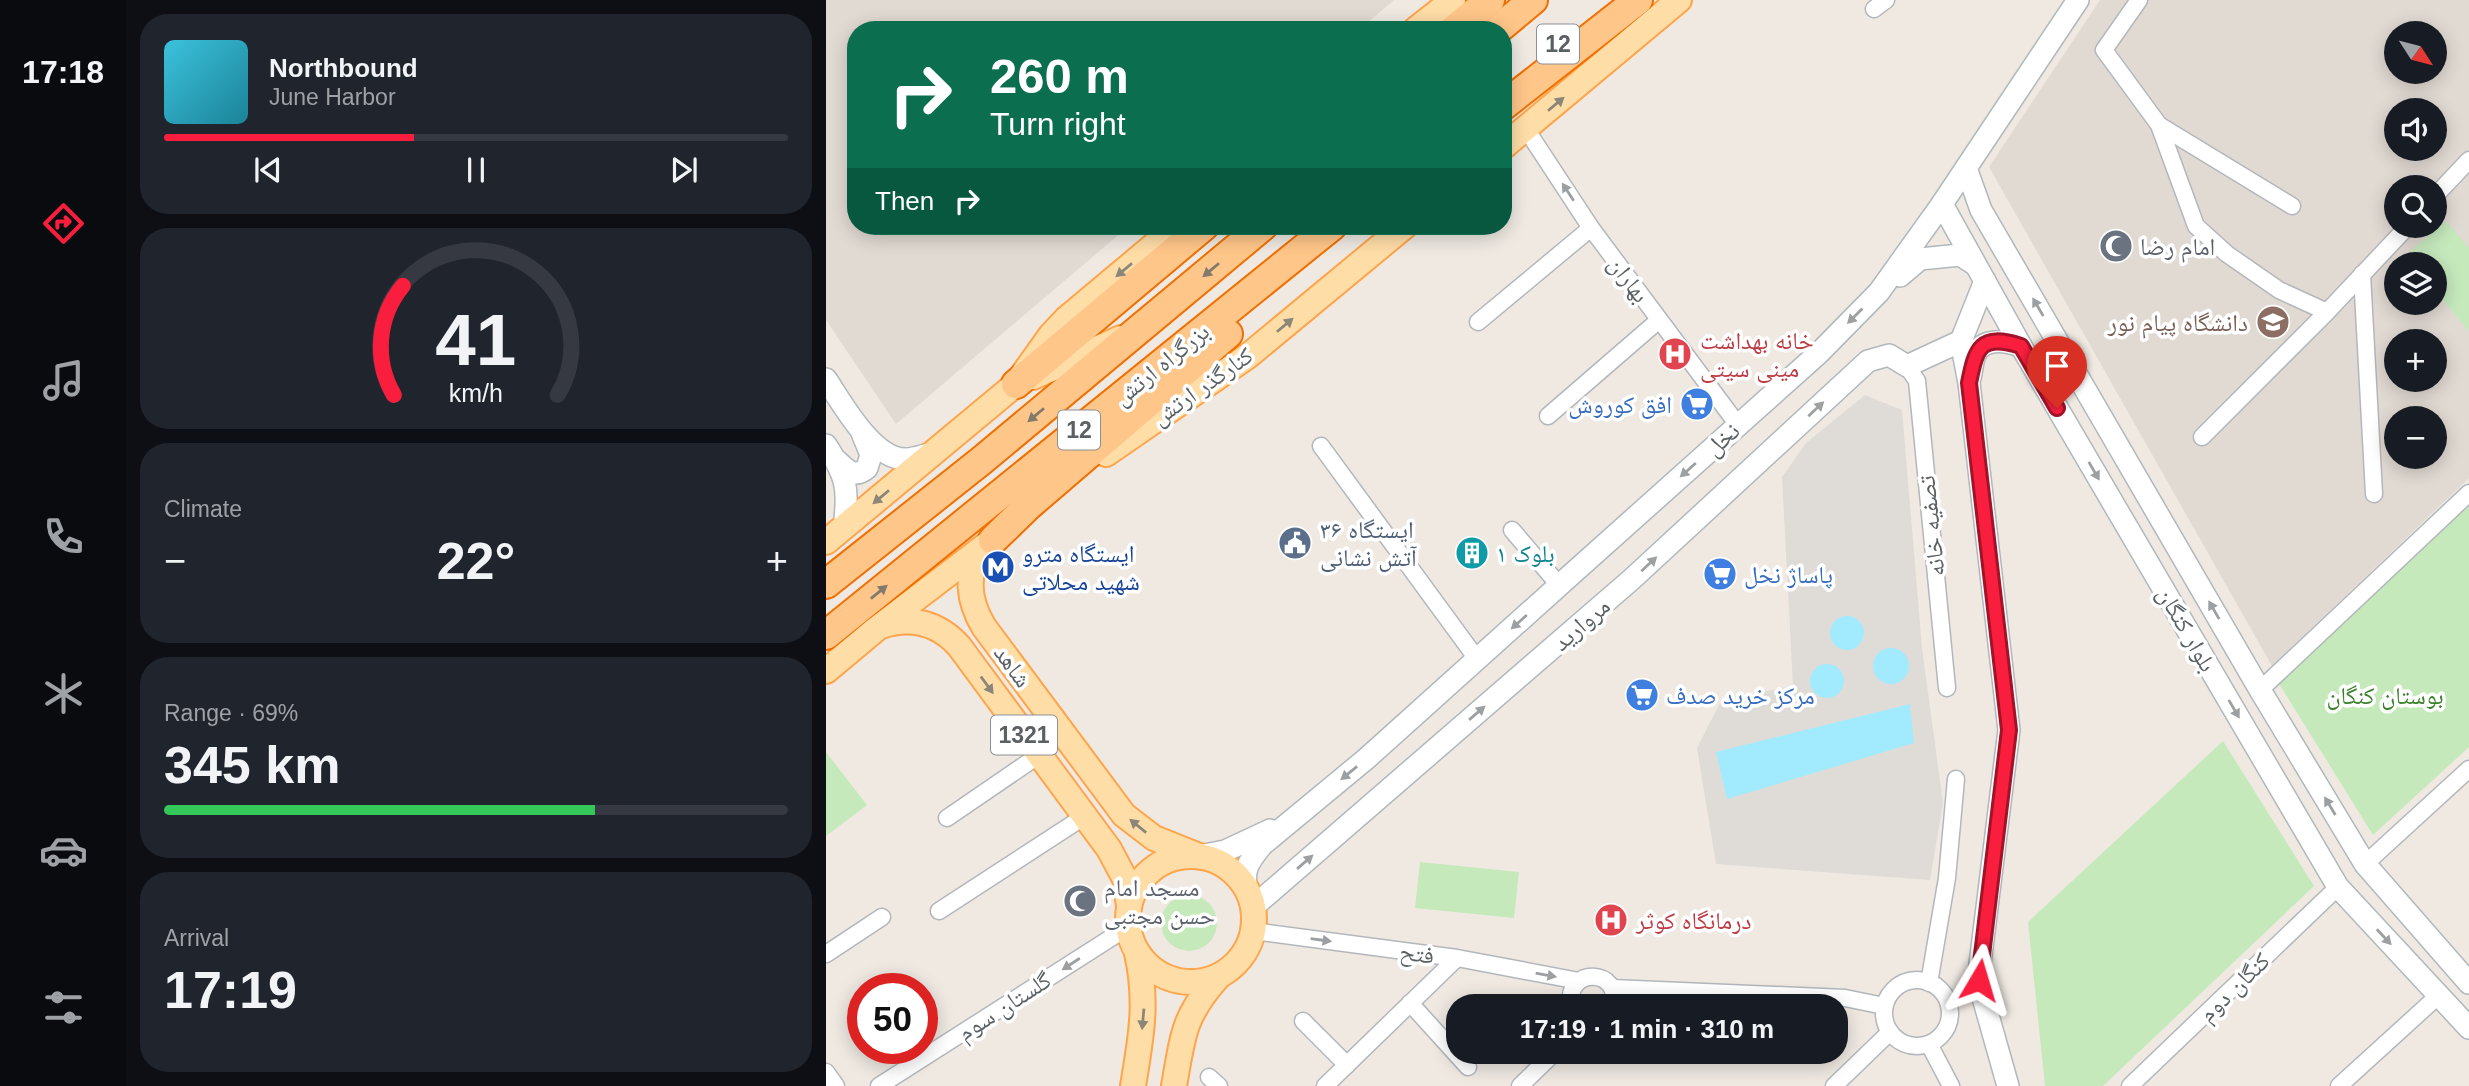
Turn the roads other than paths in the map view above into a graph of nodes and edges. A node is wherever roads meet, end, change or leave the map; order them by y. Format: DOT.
graph roads {
  1 [pos="1454,0"];
  2 [pos="1490,0"];
  3 [pos="1533,0"];
  4 [pos="1613,0"];
  5 [pos="1638,0"];
  6 [pos="1679,0"];
  7 [pos="2078,0"];
  8 [pos="2138,0"];
  9 [pos="1427,21"];
  10 [pos="1464,21"];
  11 [pos="1508,21"];
  12 [pos="1512,81"];
  13 [pos="1512,99"];
  14 [pos="2159,125"];
  15 [pos="1526,129"];
  16 [pos="1512,140"];
  17 [pos="2469,160"];
  18 [pos="1966,168"];
  19 [pos="2447,183"];
  20 [pos="1942,204"];
  21 [pos="2292,206"];
  22 [pos="1981,210"];
  23 [pos="1591,228"];
  24 [pos="1166,235"];
  25 [pos="1194,235"];
  26 [pos="1252,235"];
  27 [pos="1321,235"];
  28 [pos="1344,235"];
  29 [pos="1392,235"];
  30 [pos="2396,238"];
  31 [pos="1961,240"];
  32 [pos="1980,272"];
  33 [pos="2362,274"];
  34 [pos="1879,292"];
  35 [pos="2327,312"];
  36 [pos="1659,320"];
  37 [pos="1478,322"];
  38 [pos="1138,331"];
  39 [pos="1961,341"];
  40 [pos="2021,346"];
  41 [pos="1908,366"];
  42 [pos="826,379"];
  43 [pos="1969,383"];
  44 [pos="1016,384"];
  45 [pos="2088,393"];
  46 [pos="2057,408"];
  47 [pos="1548,416"];
  48 [pos="1738,425"];
  49 [pos="862,431"];
  50 [pos="2203,437"];
  51 [pos="1321,446"];
  52 [pos="831,453"];
  53 [pos="933,453"];
  54 [pos="2469,493"];
  55 [pos="2374,494"];
  56 [pos="1512,530"];
  57 [pos="835,534"];
  58 [pos="993,540"];
  59 [pos="826,584"];
  60 [pos="1559,585"];
  61 [pos="984,627"];
  62 [pos="875,630"];
  63 [pos="826,635"];
  64 [pos="959,646"];
  65 [pos="1477,659"];
  66 [pos="826,671"];
  67 [pos="1947,688"];
  68 [pos="2260,690"];
  69 [pos="1039,755"];
  70 [pos="2469,769"];
  71 [pos="1956,779"];
  72 [pos="1085,816"];
  73 [pos="1296,816"];
  74 [pos="947,818"];
  75 [pos="1199,856"];
  76 [pos="2365,864"];
  77 [pos="2338,887"];
  78 [pos="1251,909"];
  79 [pos="939,911"];
  80 [pos="882,916"];
  81 [pos="1129,916"];
  82 [pos="1137,953"];
  83 [pos="826,954"];
  84 [pos="1457,958"];
  85 [pos="1219,976"];
  86 [pos="2467,976"];
  87 [pos="1579,981"];
  88 [pos="1930,983"];
  89 [pos="1612,988"];
  90 [pos="1571,994"];
  91 [pos="1615,994"];
  92 [pos="2439,995"];
  93 [pos="1410,1003"];
  94 [pos="1884,1006"];
  95 [pos="1303,1021"];
  96 [pos="2469,1028"];
  97 [pos="1891,1032"];
  98 [pos="1929,1044"];
  99 [pos="1543,1064"];
  100 [pos="1468,1067"];
  101 [pos="1342,1069"];
  102 [pos="826,1072"];
  103 [pos="836,1086"];
  104 [pos="879,1086"];
  105 [pos="1133,1086"];
  106 [pos="1174,1086"];
  107 [pos="1325,1086"];
  108 [pos="1350,1086"];
  109 [pos="1520,1086"];
  110 [pos="1834,1086"];
  111 [pos="1951,1086"];
  112 [pos="2008,1086"];
  113 [pos="2130,1086"];
  114 [pos="2339,1086"];
  1 -- 9 [label="main road"];
  2 -- 10 [label="highway"];
  3 -- 11 [label="highway, 12"];
  4 -- 12 [label="highway, 12"];
  5 -- 13 [label="highway"];
  15 -- 6 [label="main road, one-way"];
  7 -- 18 [label="main road, نخل"];
  8 -- 14 [label="street"];
  14 -- 21 [label="street"];
  14 -- 35 [label="street"];
  15 -- 16 [label="main road"];
  23 -- 15 [label="street, بهاران, one-way"];
  17 -- 19 [label="street"];
  18 -- 20 [label="main road, نخل"];
  18 -- 22 [label="main road, بلوار کنگان"];
  20 -- 31 [label="main road, بلوار کنگان"];
  20 -- 34 [label="main road, نخل"];
  22 -- 31 [label="main road"];
  45 -- 22 [label="main road, بلوار کنگان, one-way"];
  23 -- 36 [label="street, بهاران"];
  23 -- 37 [label="street"];
  24 -- 44 [label="main road, one-way"];
  25 -- 44 [label="highway"];
  26 -- 38 [label="highway, بزرگراه ارتش / 12, one-way"];
  63 -- 27 [label="highway, بزرگراه ارتش / 12, one-way"];
  28 -- 58 [label="highway"];
  58 -- 29 [label="main road, کنارگذر ارتش, one-way"];
  30 -- 33 [label="street"];
  31 -- 32 [label="main road, بلوار کنگان"];
  32 -- 34 [label="main road"];
  32 -- 39 [label="main road"];
  32 -- 40 [label="main road, بلوار کنگان"];
  33 -- 35 [label="street"];
  33 -- 55 [label="street"];
  34 -- 48 [label="main road, نخل, one-way"];
  35 -- 50 [label="street"];
  36 -- 47 [label="street"];
  36 -- 48 [label="street, بهاران"];
  38 -- 44 [label="main road"];
  38 -- 59 [label="highway, بزرگراه ارتش / 12, one-way"];
  39 -- 41 [label="main road"];
  39 -- 43 [label="main road"];
  40 -- 43 [label="main road"];
  40 -- 46 [label="main road, بلوار کنگان"];
  41 -- 67 [label="street, تصفیه خانه"];
  78 -- 41 [label="main road, مروارید, one-way"];
  42 -- 49 [label="main road"];
  43 -- 112 [label="main road"];
  44 -- 53 [label="main road"];
  45 -- 46 [label="main road"];
  68 -- 45 [label="main road, بلوار کنگان, one-way"];
  46 -- 77 [label="main road, بلوار کنگان, one-way"];
  48 -- 60 [label="main road, نخل, one-way"];
  49 -- 52 [label="main road"];
  49 -- 53 [label="main road"];
  51 -- 65 [label="street"];
  52 -- 57 [label="main road"];
  53 -- 57 [label="main road, one-way"];
  54 -- 68 [label="street"];
  56 -- 60 [label="street"];
  58 -- 61 [label="main road, شاهد / 1321"];
  58 -- 62 [label="main road, کنارگذر ارتش"];
  60 -- 65 [label="main road, نخل, one-way"];
  61 -- 64 [label="main road"];
  75 -- 61 [label="main road, شاهد / 1321, one-way"];
  62 -- 64 [label="main road, شاهد / 1321"];
  62 -- 66 [label="main road"];
  64 -- 69 [label="main road, شاهد / 1321, one-way"];
  65 -- 73 [label="main road, نخل, one-way"];
  76 -- 68 [label="main road, بلوار کنگان, one-way"];
  69 -- 72 [label="main road, شاهد / 1321"];
  69 -- 74 [label="street"];
  70 -- 76 [label="street"];
  71 -- 88 [label="street"];
  72 -- 79 [label="street"];
  72 -- 81 [label="main road, شاهد / 1321"];
  73 -- 75 [label="main road"];
  73 -- 78 [label="main road"];
  75 -- 78 [label="main road"];
  75 -- 81 [label="main road"];
  76 -- 77 [label="main road"];
  76 -- 86 [label="main road, بلوار کنگان"];
  77 -- 92 [label="main road, بلوار کنگان, one-way"];
  77 -- 113 [label="street, کنگان دوم"];
  78 -- 84 [label="street, فتح, one-way"];
  78 -- 85 [label="main road"];
  80 -- 83 [label="street"];
  81 -- 82 [label="main road"];
  81 -- 104 [label="street, گلستان سوم, one-way"];
  82 -- 85 [label="main road"];
  82 -- 105 [label="main road, one-way"];
  84 -- 87 [label="street, فتح, one-way"];
  84 -- 93 [label="street"];
  85 -- 106 [label="main road"];
  87 -- 89 [label="street, فتح"];
  87 -- 90 [label="street"];
  88 -- 94 [label="street"];
  88 -- 98 [label="street"];
  89 -- 91 [label="street"];
  89 -- 94 [label="street"];
  92 -- 96 [label="main road, بلوار کنگان"];
  92 -- 114 [label="street"];
  93 -- 100 [label="street"];
  93 -- 101 [label="street"];
  94 -- 97 [label="street"];
  95 -- 101 [label="street"];
  97 -- 98 [label="street"];
  97 -- 110 [label="street"];
  98 -- 111 [label="street"];
  99 -- 109 [label="street"];
  101 -- 107 [label="street"];
  101 -- 108 [label="street"];
  102 -- 103 [label="street"];
}
